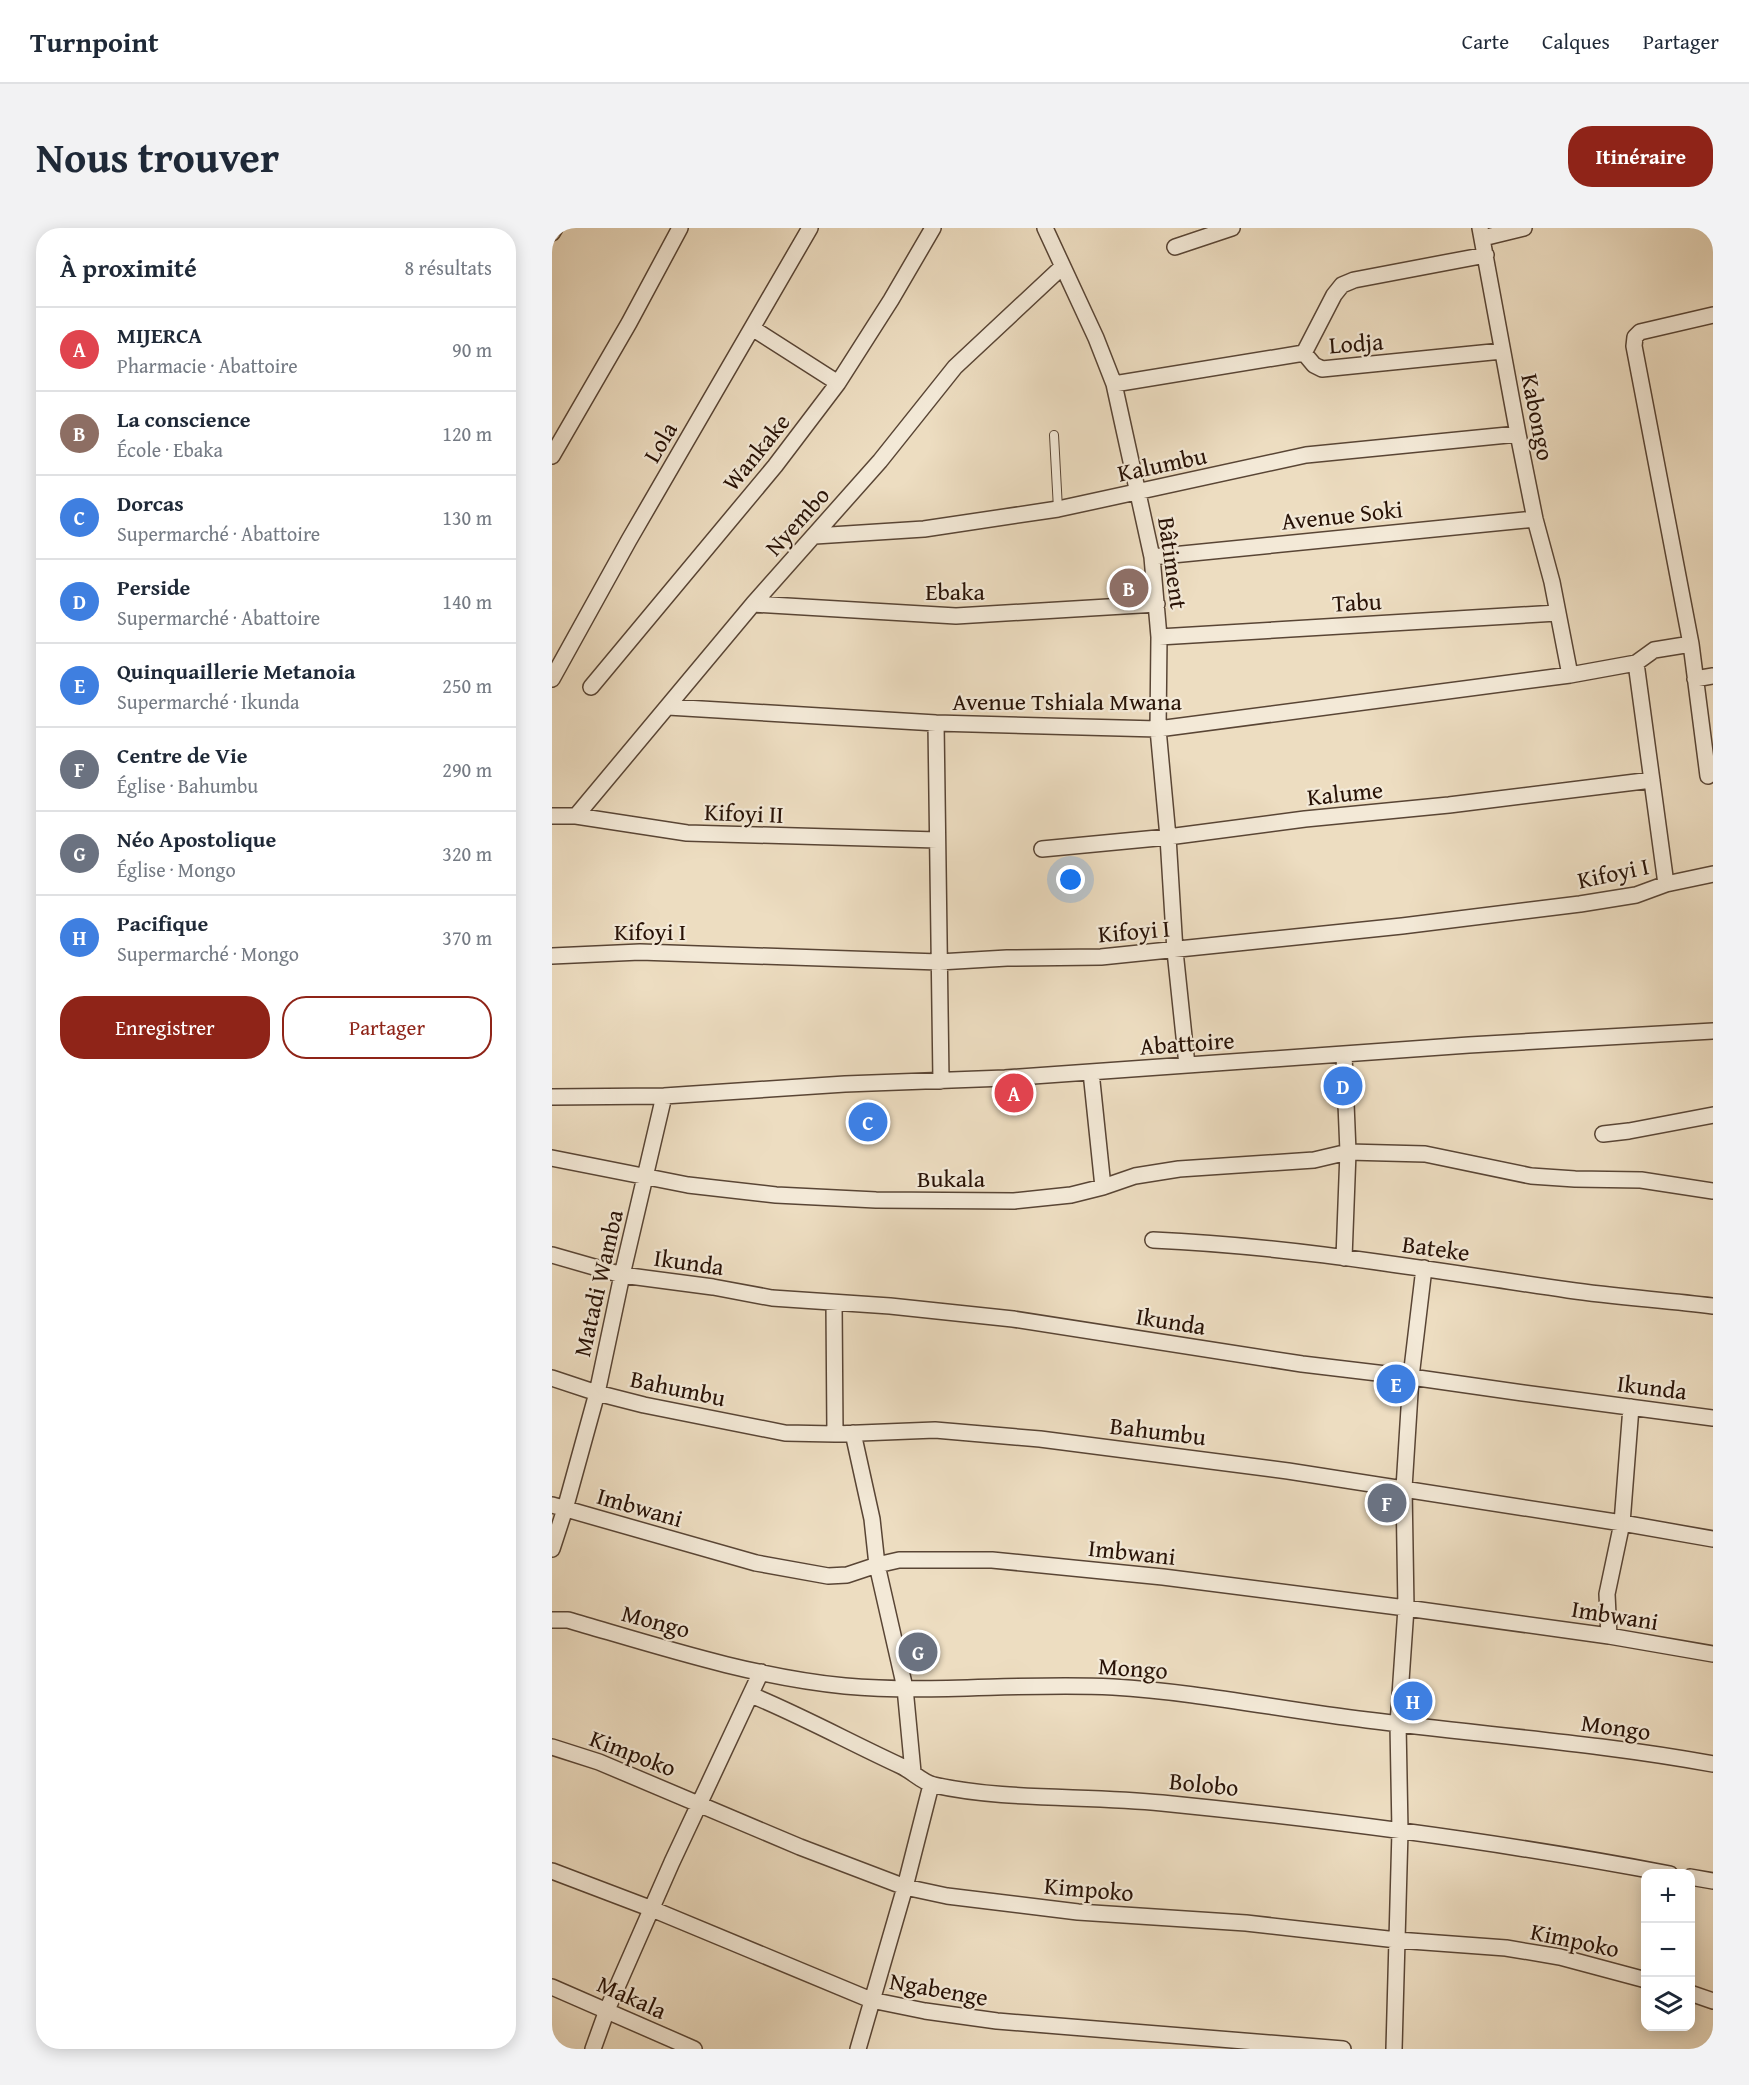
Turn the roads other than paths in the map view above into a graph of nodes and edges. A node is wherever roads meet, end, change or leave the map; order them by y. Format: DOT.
graph roads {
  1 [pos="555,228"];
  2 [pos="680,228"];
  3 [pos="810,228"];
  4 [pos="933,228"];
  5 [pos="1045,228"];
  6 [pos="1232,228"];
  7 [pos="1524,228"];
  8 [pos="552,233"];
  9 [pos="1481,233"];
  10 [pos="1175,247"];
  11 [pos="1486,255"];
  12 [pos="1062,267"];
  13 [pos="1712,319"];
  14 [pos="752,328"];
  15 [pos="1502,351"];
  16 [pos="1304,353"];
  17 [pos="838,384"];
  18 [pos="1114,384"];
  19 [pos="1518,434"];
  20 [pos="1054,435"];
  21 [pos="552,456"];
  22 [pos="1139,491"];
  23 [pos="1058,509"];
  24 [pos="1535,519"];
  25 [pos="815,537"];
  26 [pos="1152,556"];
  27 [pos="753,604"];
  28 [pos="1157,604"];
  29 [pos="1557,612"];
  30 [pos="1159,637"];
  31 [pos="1691,644"];
  32 [pos="1636,663"];
  33 [pos="1570,675"];
  34 [pos="1713,676"];
  35 [pos="552,679"];
  36 [pos="1695,680"];
  37 [pos="591,687"];
  38 [pos="668,707"];
  39 [pos="936,723"];
  40 [pos="1158,729"];
  41 [pos="1708,776"];
  42 [pos="1652,780"];
  43 [pos="552,816"];
  44 [pos="576,816"];
  45 [pos="1168,837"];
  46 [pos="937,840"];
  47 [pos="1042,849"];
  48 [pos="1713,874"];
  49 [pos="1666,884"];
  50 [pos="1175,951"];
  51 [pos="552,956"];
  52 [pos="939,962"];
  53 [pos="1713,1031"];
  54 [pos="1344,1055"];
  55 [pos="1187,1065"];
  56 [pos="1091,1072"];
  57 [pos="941,1081"];
  58 [pos="664,1096"];
  59 [pos="552,1097"];
  60 [pos="1713,1115"];
  61 [pos="1603,1134"];
  62 [pos="1348,1152"];
  63 [pos="552,1158"];
  64 [pos="645,1177"];
  65 [pos="1103,1187"];
  66 [pos="1713,1191"];
  67 [pos="1153,1240"];
  68 [pos="552,1255"];
  69 [pos="1344,1258"];
  70 [pos="1424,1268"];
  71 [pos="621,1275"];
  72 [pos="834,1303"];
  73 [pos="1713,1306"];
  74 [pos="1411,1377"];
  75 [pos="552,1378"];
  76 [pos="597,1393"];
  77 [pos="1631,1407"];
  78 [pos="1713,1418"];
  79 [pos="853,1433"];
  80 [pos="835,1434"];
  81 [pos="1404,1488"];
  82 [pos="559,1507"];
  83 [pos="1622,1523"];
  84 [pos="1713,1539"];
  85 [pos="552,1549"];
  86 [pos="877,1564"];
  87 [pos="1406,1608"];
  88 [pos="552,1620"];
  89 [pos="1609,1636"];
  90 [pos="1713,1654"];
  91 [pos="761,1672"];
  92 [pos="905,1688"];
  93 [pos="751,1695"];
  94 [pos="1398,1724"];
  95 [pos="552,1747"];
  96 [pos="1713,1764"];
  97 [pos="913,1772"];
  98 [pos="931,1785"];
  99 [pos="700,1804"];
  100 [pos="1400,1831"];
  101 [pos="1644,1869"];
  102 [pos="552,1871"];
  103 [pos="1695,1878"];
  104 [pos="1713,1881"];
  105 [pos="905,1887"];
  106 [pos="652,1909"];
  107 [pos="1397,1940"];
  108 [pos="1641,1979"];
  109 [pos="552,1987"];
  110 [pos="1695,1995"];
  111 [pos="871,2000"];
  112 [pos="1713,2001"];
  113 [pos="607,2010"];
  114 [pos="593,2049"];
  115 [pos="694,2049"];
  116 [pos="858,2049"];
  117 [pos="1343,2049"];
  118 [pos="1394,2049"];
  1 -- 8 [label="street"];
  2 -- 21 [label="street"];
  3 -- 14 [label="street, Lola"];
  4 -- 17 [label="street, Wankake"];
  5 -- 12 [label="street, Bâtiment"];
  6 -- 10 [label="street"];
  7 -- 9 [label="street"];
  9 -- 11 [label="street, Kabongo"];
  11 -- 15 [label="street, Kabongo"];
  11 -- 16 [label="street"];
  12 -- 18 [label="street, Bâtiment"];
  12 -- 25 [label="street, Nyembo"];
  13 -- 31 [label="street"];
  14 -- 17 [label="street"];
  14 -- 35 [label="street, Lola"];
  15 -- 16 [label="street, Lodja"];
  15 -- 19 [label="street, Kabongo"];
  16 -- 18 [label="street, Lodja"];
  17 -- 37 [label="street, Wankake"];
  18 -- 22 [label="street, Bâtiment"];
  19 -- 22 [label="street, Kalumbu"];
  19 -- 24 [label="street, Kabongo"];
  20 -- 23 [label="lane"];
  22 -- 23 [label="street, Kalumbu"];
  22 -- 26 [label="street, Bâtiment"];
  23 -- 25 [label="street, Kalumbu"];
  24 -- 26 [label="street, Avenue Soki"];
  24 -- 29 [label="street, Kabongo"];
  25 -- 27 [label="street, Nyembo"];
  26 -- 28 [label="street, Bâtiment"];
  27 -- 28 [label="street, Ebaka"];
  27 -- 38 [label="street, Nyembo"];
  28 -- 30 [label="street, Bâtiment"];
  29 -- 30 [label="street, Tabu"];
  29 -- 33 [label="street, Kabongo"];
  30 -- 40 [label="street, Bâtiment"];
  31 -- 32 [label="street, Avenue Tshiala Mwana"];
  31 -- 36 [label="street"];
  32 -- 33 [label="street, Avenue Tshiala Mwana"];
  32 -- 42 [label="street"];
  33 -- 40 [label="street, Avenue Tshiala Mwana"];
  34 -- 36 [label="street"];
  36 -- 41 [label="street"];
  38 -- 39 [label="street, Avenue Tshiala Mwana"];
  38 -- 44 [label="street, Nyembo"];
  39 -- 40 [label="street, Avenue Tshiala Mwana"];
  39 -- 46 [label="street"];
  40 -- 45 [label="street, Bâtiment"];
  42 -- 45 [label="street, Kalume"];
  42 -- 49 [label="street"];
  43 -- 44 [label="street, Kifoyi II"];
  44 -- 46 [label="street, Kifoyi II"];
  45 -- 47 [label="street, Kalume"];
  45 -- 50 [label="street, Bâtiment"];
  46 -- 52 [label="street"];
  48 -- 49 [label="street, Kifoyi I"];
  49 -- 50 [label="street, Kifoyi I"];
  50 -- 52 [label="street, Kifoyi I"];
  50 -- 55 [label="street, Bâtiment"];
  51 -- 52 [label="street, Kifoyi I"];
  52 -- 57 [label="street"];
  53 -- 54 [label="street, Abattoire"];
  54 -- 55 [label="street, Abattoire"];
  54 -- 62 [label="street"];
  55 -- 56 [label="street, Abattoire"];
  56 -- 57 [label="street, Abattoire"];
  56 -- 65 [label="street"];
  57 -- 58 [label="street, Abattoire"];
  58 -- 59 [label="street, Abattoire"];
  58 -- 64 [label="street, Matadi Wamba"];
  60 -- 61 [label="street"];
  62 -- 65 [label="street, Bukala"];
  62 -- 66 [label="street"];
  62 -- 69 [label="street"];
  63 -- 64 [label="street, Bukala"];
  64 -- 65 [label="street, Bukala"];
  64 -- 71 [label="street, Matadi Wamba"];
  67 -- 69 [label="street, Bateke"];
  68 -- 71 [label="street, Ikunda"];
  69 -- 70 [label="street, Bateke"];
  70 -- 73 [label="street, Bateke"];
  70 -- 74 [label="street"];
  71 -- 72 [label="street, Ikunda"];
  71 -- 76 [label="street, Matadi Wamba"];
  72 -- 74 [label="street, Ikunda"];
  72 -- 80 [label="street"];
  74 -- 77 [label="street, Ikunda"];
  74 -- 81 [label="street"];
  75 -- 76 [label="street, Bahumbu"];
  76 -- 80 [label="street, Bahumbu"];
  76 -- 82 [label="street, Matadi Wamba"];
  77 -- 78 [label="street, Ikunda"];
  77 -- 83 [label="street"];
  79 -- 80 [label="street, Bahumbu"];
  79 -- 81 [label="street, Bahumbu"];
  79 -- 86 [label="street"];
  81 -- 83 [label="street, Bahumbu"];
  81 -- 87 [label="street"];
  82 -- 85 [label="street, Matadi Wamba"];
  82 -- 86 [label="street, Imbwani"];
  83 -- 84 [label="street, Bahumbu"];
  83 -- 89 [label="street"];
  86 -- 87 [label="street, Imbwani"];
  86 -- 92 [label="street"];
  87 -- 89 [label="street, Imbwani"];
  87 -- 94 [label="street"];
  88 -- 91 [label="street, Mongo"];
  89 -- 90 [label="street, Imbwani"];
  91 -- 92 [label="street, Mongo"];
  91 -- 93 [label="street"];
  92 -- 94 [label="street, Mongo"];
  92 -- 97 [label="street"];
  93 -- 97 [label="street, Bolobo"];
  93 -- 99 [label="street"];
  94 -- 96 [label="street, Mongo"];
  94 -- 100 [label="street"];
  95 -- 99 [label="street, Kimpoko"];
  97 -- 98 [label="street, Bolobo"];
  98 -- 100 [label="street, Bolobo"];
  98 -- 105 [label="street"];
  99 -- 105 [label="street, Kimpoko"];
  99 -- 106 [label="street"];
  100 -- 101 [label="street, Bolobo"];
  100 -- 107 [label="street"];
  102 -- 106 [label="street, Ngabenge"];
  103 -- 104 [label="street"];
  105 -- 107 [label="street, Kimpoko"];
  105 -- 111 [label="street"];
  106 -- 111 [label="street, Ngabenge"];
  106 -- 113 [label="street"];
  107 -- 108 [label="street, Kimpoko"];
  107 -- 118 [label="street"];
  109 -- 113 [label="street, Makala"];
  110 -- 112 [label="street"];
  111 -- 116 [label="street"];
  111 -- 117 [label="street, Ngabenge"];
  113 -- 114 [label="street"];
  113 -- 115 [label="street, Makala"];
}
